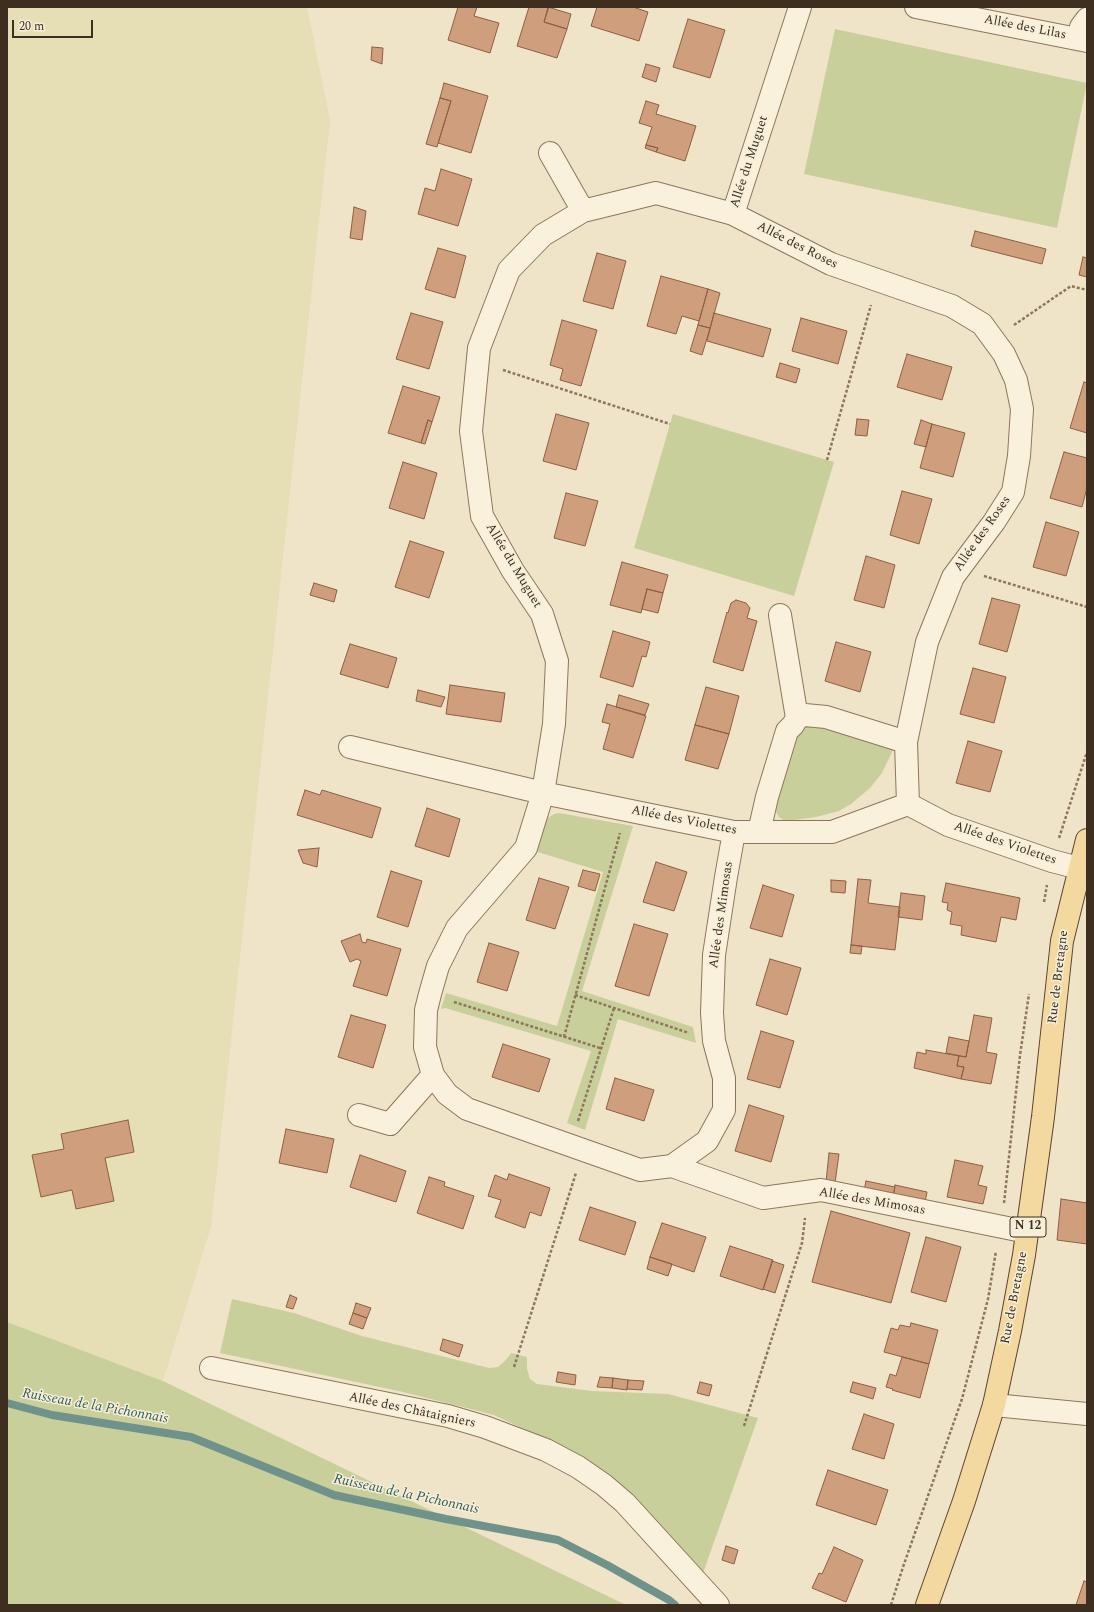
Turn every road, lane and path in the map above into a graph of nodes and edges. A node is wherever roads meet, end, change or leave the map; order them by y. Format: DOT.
graph roads {
  1 [pos="800,7"];
  2 [pos="916,7"];
  3 [pos="1087,19"];
  4 [pos="1083,40"];
  5 [pos="550,153"];
  6 [pos="583,211"];
  7 [pos="734,214"];
  8 [pos="877,280"];
  9 [pos="1087,290"];
  10 [pos="993,340"];
  11 [pos="478,362"];
  12 [pos="670,424"];
  13 [pos="827,460"];
  14 [pos="960,568"];
  15 [pos="1087,607"];
  16 [pos="780,615"];
  17 [pos="797,718"];
  18 [pos="906,742"];
  19 [pos="350,747"];
  20 [pos="1087,752"];
  21 [pos="542,793"];
  22 [pos="908,804"];
  23 [pos="627,810"];
  24 [pos="734,832"];
  25 [pos="759,832"];
  26 [pos="1087,840"];
  27 [pos="1052,861"];
  28 [pos="1079,868"];
  29 [pos="1043,906"];
  30 [pos="1029,992"];
  31 [pos="430,994"];
  32 [pos="575,995"];
  33 [pos="614,1008"];
  34 [pos="564,1037"];
  35 [pos="714,1041"];
  36 [pos="600,1048"];
  37 [pos="433,1075"];
  38 [pos="359,1115"];
  39 [pos="577,1147"];
  40 [pos="672,1166"];
  41 [pos="809,1192"];
  42 [pos="1001,1226"];
  43 [pos="1027,1232"];
  44 [pos="514,1367"];
  45 [pos="211,1368"];
  46 [pos="994,1405"];
  47 [pos="1087,1414"];
  48 [pos="744,1426"];
  49 [pos="718,1605"];
  50 [pos="891,1605"];
  51 [pos="927,1605"];
  1 -- 7 [label="street, Allée du Muguet"];
  2 -- 4 [label="street, Allée des Lilas"];
  3 -- 4 [label="street"];
  5 -- 6 [label="street"];
  6 -- 7 [label="street, Allée du Muguet"];
  6 -- 11 [label="street, Allée du Muguet"];
  7 -- 8 [label="street, Allée des Roses"];
  8 -- 10 [label="street, Allée des Roses"];
  8 -- 13 [label="path"];
  9 -- 10 [label="path"];
  10 -- 14 [label="street, Allée des Roses"];
  11 -- 12 [label="path"];
  11 -- 21 [label="street, Allée du Muguet"];
  14 -- 15 [label="path"];
  14 -- 18 [label="street, Allée des Roses"];
  16 -- 17 [label="street"];
  17 -- 18 [label="street"];
  17 -- 25 [label="street"];
  18 -- 22 [label="street, Allée des Roses"];
  19 -- 21 [label="street, Allée des Violettes"];
  20 -- 27 [label="path"];
  21 -- 23 [label="street, Allée des Violettes"];
  21 -- 31 [label="street, Allée des Mimosas"];
  22 -- 25 [label="street, Allée des Violettes"];
  22 -- 27 [label="street, Allée des Violettes"];
  23 -- 24 [label="street, Allée des Violettes"];
  23 -- 32 [label="path"];
  24 -- 25 [label="street, Allée des Violettes"];
  24 -- 35 [label="street, Allée des Mimosas"];
  26 -- 28 [label="main road, Rue de Bretagne / N 12"];
  27 -- 28 [label="street, Allée des Violettes"];
  27 -- 29 [label="path"];
  28 -- 43 [label="main road, Rue de Bretagne / N 12"];
  30 -- 42 [label="path"];
  31 -- 34 [label="path"];
  31 -- 37 [label="street, Allée des Mimosas"];
  32 -- 33 [label="path"];
  32 -- 34 [label="path"];
  33 -- 35 [label="path"];
  33 -- 36 [label="path"];
  34 -- 36 [label="path"];
  35 -- 40 [label="street, Allée des Mimosas"];
  36 -- 39 [label="path"];
  37 -- 38 [label="street"];
  37 -- 39 [label="street, Allée des Mimosas"];
  39 -- 40 [label="street, Allée des Mimosas"];
  39 -- 44 [label="path"];
  40 -- 41 [label="street, Allée des Mimosas"];
  41 -- 42 [label="street, Allée des Mimosas"];
  41 -- 48 [label="path"];
  42 -- 43 [label="street, Allée des Mimosas"];
  42 -- 50 [label="path"];
  43 -- 46 [label="main road, Rue de Bretagne / N 12"];
  45 -- 49 [label="street, Allée des Châtaigniers"];
  46 -- 47 [label="street"];
  46 -- 51 [label="main road, Rue de Bretagne / N 12"];
}
